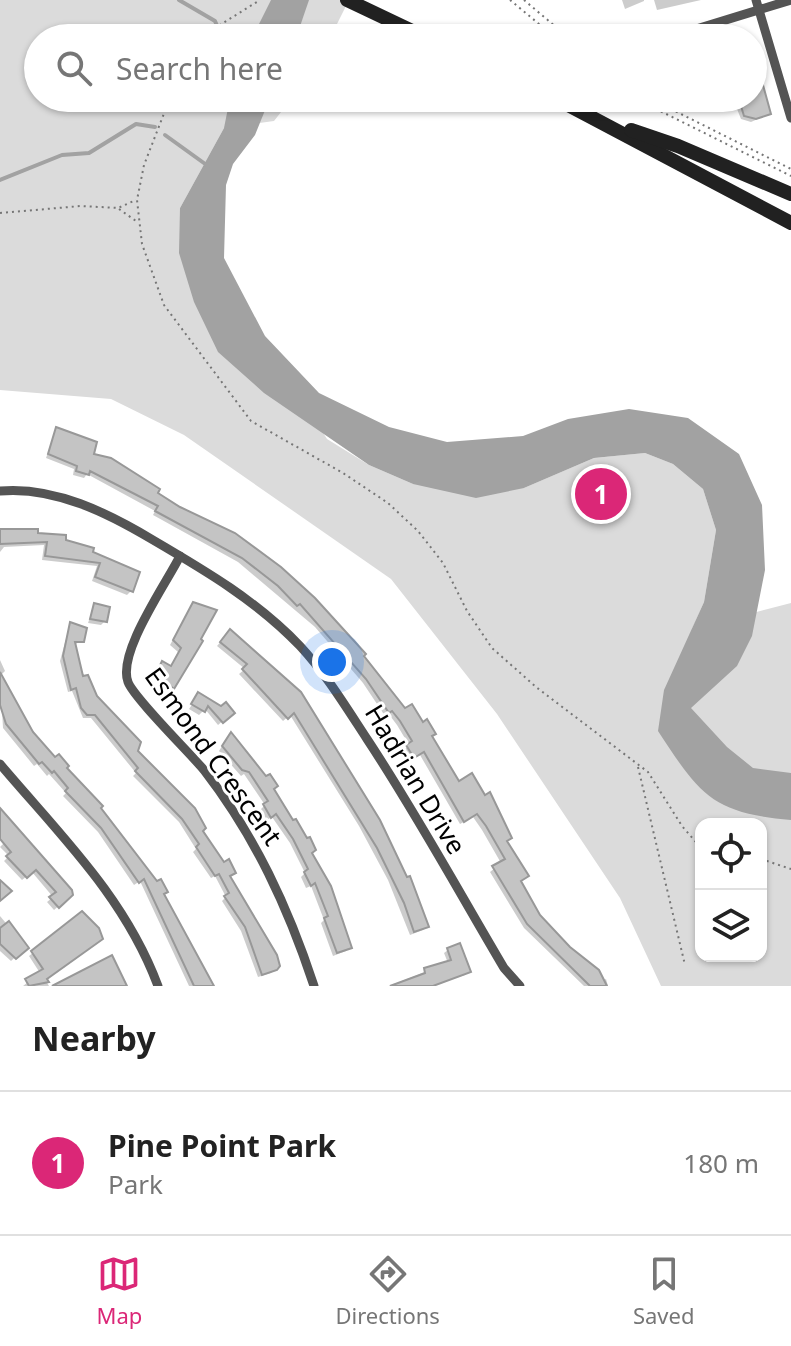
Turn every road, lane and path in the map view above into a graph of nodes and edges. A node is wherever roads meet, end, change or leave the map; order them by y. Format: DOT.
graph roads {
  1 [pos="260,0"];
  2 [pos="510,0"];
  3 [pos="524,0"];
  4 [pos="791,0"];
  5 [pos="348,1"];
  6 [pos="757,5"];
  7 [pos="225,24"];
  8 [pos="397,24"];
  9 [pos="539,24"];
  10 [pos="552,24"];
  11 [pos="705,24"];
  12 [pos="767,38"];
  13 [pos="165,112"];
  14 [pos="585,112"];
  15 [pos="662,112"];
  16 [pos="677,112"];
  17 [pos="791,118"];
  18 [pos="608,123"];
  19 [pos="791,169"];
  20 [pos="791,176"];
  21 [pos="791,194"];
  22 [pos="137,200"];
  23 [pos="118,208"];
  24 [pos="0,213"];
  25 [pos="138,222"];
  26 [pos="787,223"];
  27 [pos="0,491"];
  28 [pos="180,556"];
  29 [pos="0,764"];
  30 [pos="637,766"];
  31 [pos="695,841"];
  32 [pos="767,861"];
  33 [pos="791,869"];
  34 [pos="685,965"];
  35 [pos="514,985"];
  36 [pos="158,986"];
  37 [pos="314,986"];
  1 -- 7 [label="path"];
  2 -- 9 [label="path"];
  3 -- 10 [label="path"];
  4 -- 6 [label="street"];
  5 -- 8 [label="main road"];
  6 -- 11 [label="street"];
  12 -- 17 [label="street"];
  13 -- 22 [label="path"];
  14 -- 18 [label="main road"];
  15 -- 20 [label="path"];
  16 -- 19 [label="path"];
  18 -- 21 [label="main road"];
  18 -- 26 [label="main road"];
  22 -- 23 [label="path"];
  22 -- 25 [label="path"];
  23 -- 24 [label="path"];
  23 -- 25 [label="path"];
  25 -- 30 [label="path"];
  27 -- 28 [label="street, Hadrian Drive"];
  28 -- 35 [label="street, Hadrian Drive"];
  28 -- 37 [label="street, Esmond Crescent"];
  29 -- 36 [label="street"];
  30 -- 31 [label="path"];
  30 -- 34 [label="path"];
  32 -- 33 [label="path"];
}
